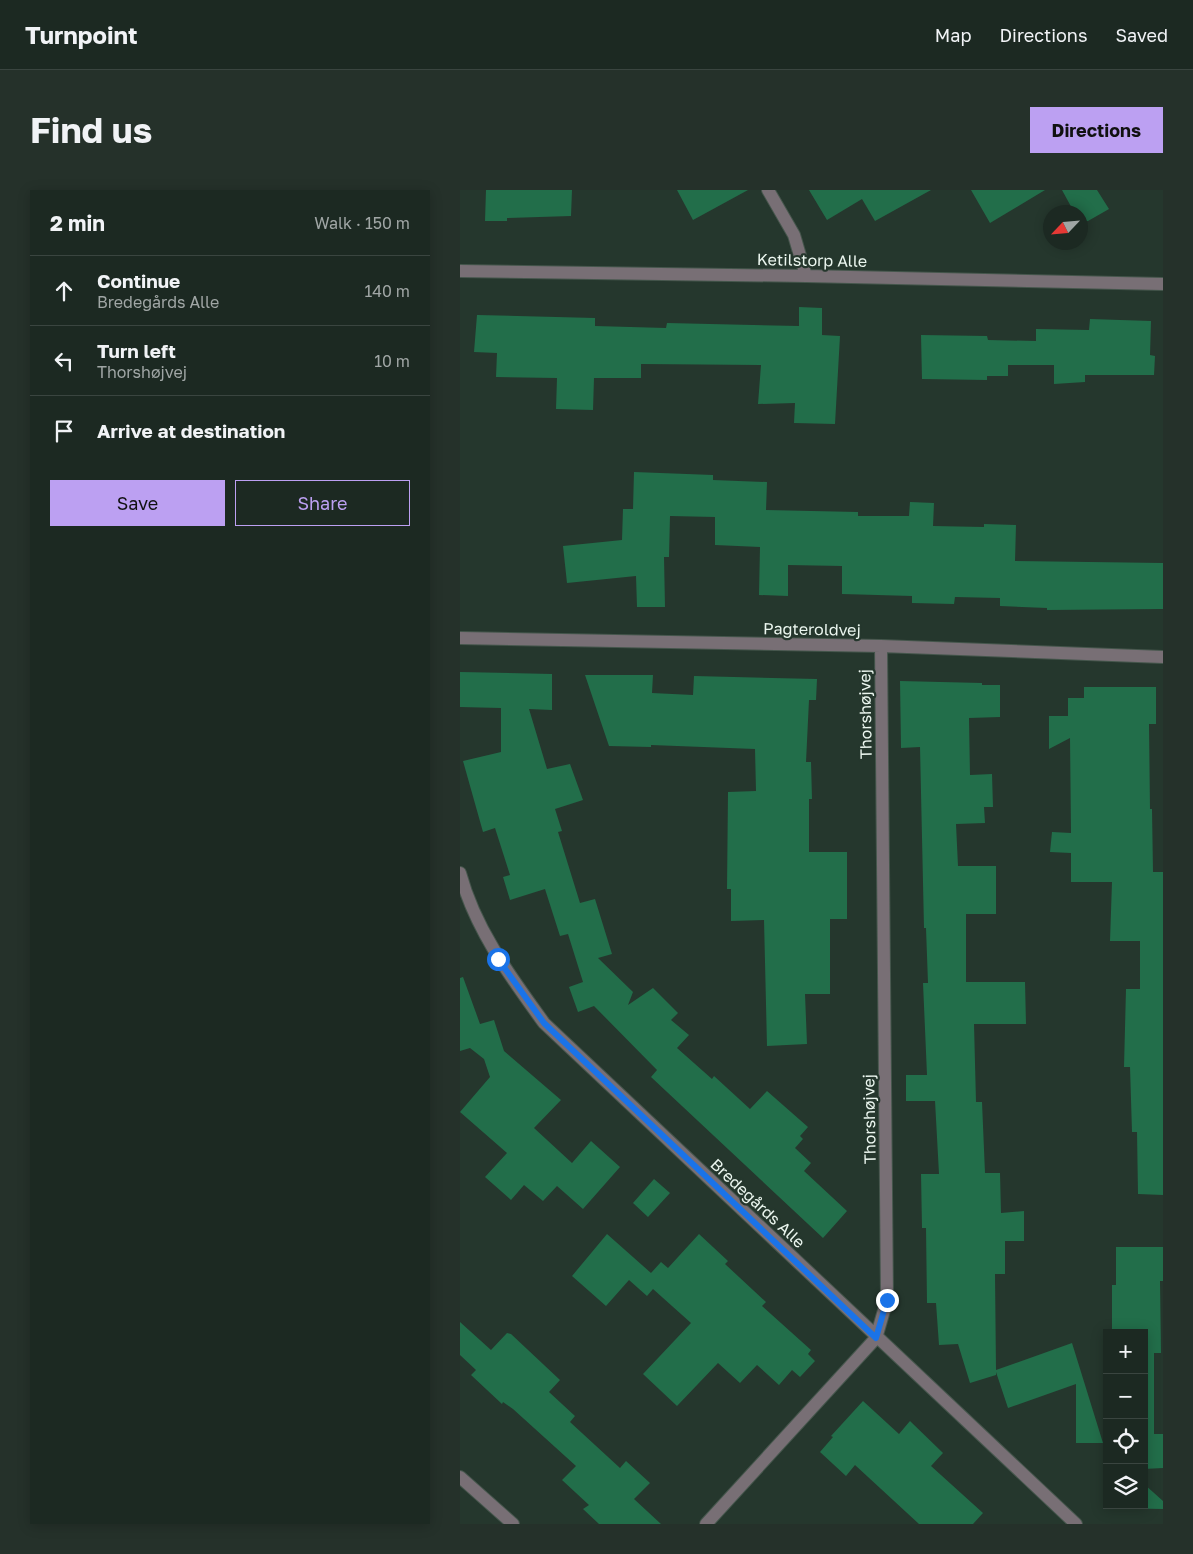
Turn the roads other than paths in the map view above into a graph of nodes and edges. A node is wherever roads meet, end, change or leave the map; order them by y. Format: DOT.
graph roads {
  1 [pos="768,190"];
  2 [pos="460,271"];
  3 [pos="806,276"];
  4 [pos="1163,284"];
  5 [pos="460,638"];
  6 [pos="881,646"];
  7 [pos="1163,657"];
  8 [pos="460,873"];
  9 [pos="876,1338"];
  10 [pos="460,1476"];
  11 [pos="513,1524"];
  12 [pos="706,1524"];
  13 [pos="1076,1524"];
  1 -- 3 [label="street"];
  2 -- 3 [label="street, Ketilstorp Alle"];
  3 -- 4 [label="street, Ketilstorp Alle"];
  5 -- 6 [label="street, Pagteroldvej"];
  6 -- 7 [label="street, Pagteroldvej"];
  6 -- 9 [label="street, Thorshøjvej"];
  8 -- 9 [label="street, Bredegårds Alle"];
  9 -- 12 [label="street, Thorshøjvej"];
  9 -- 13 [label="street, Bredegårds Alle"];
  10 -- 11 [label="street"];
}
